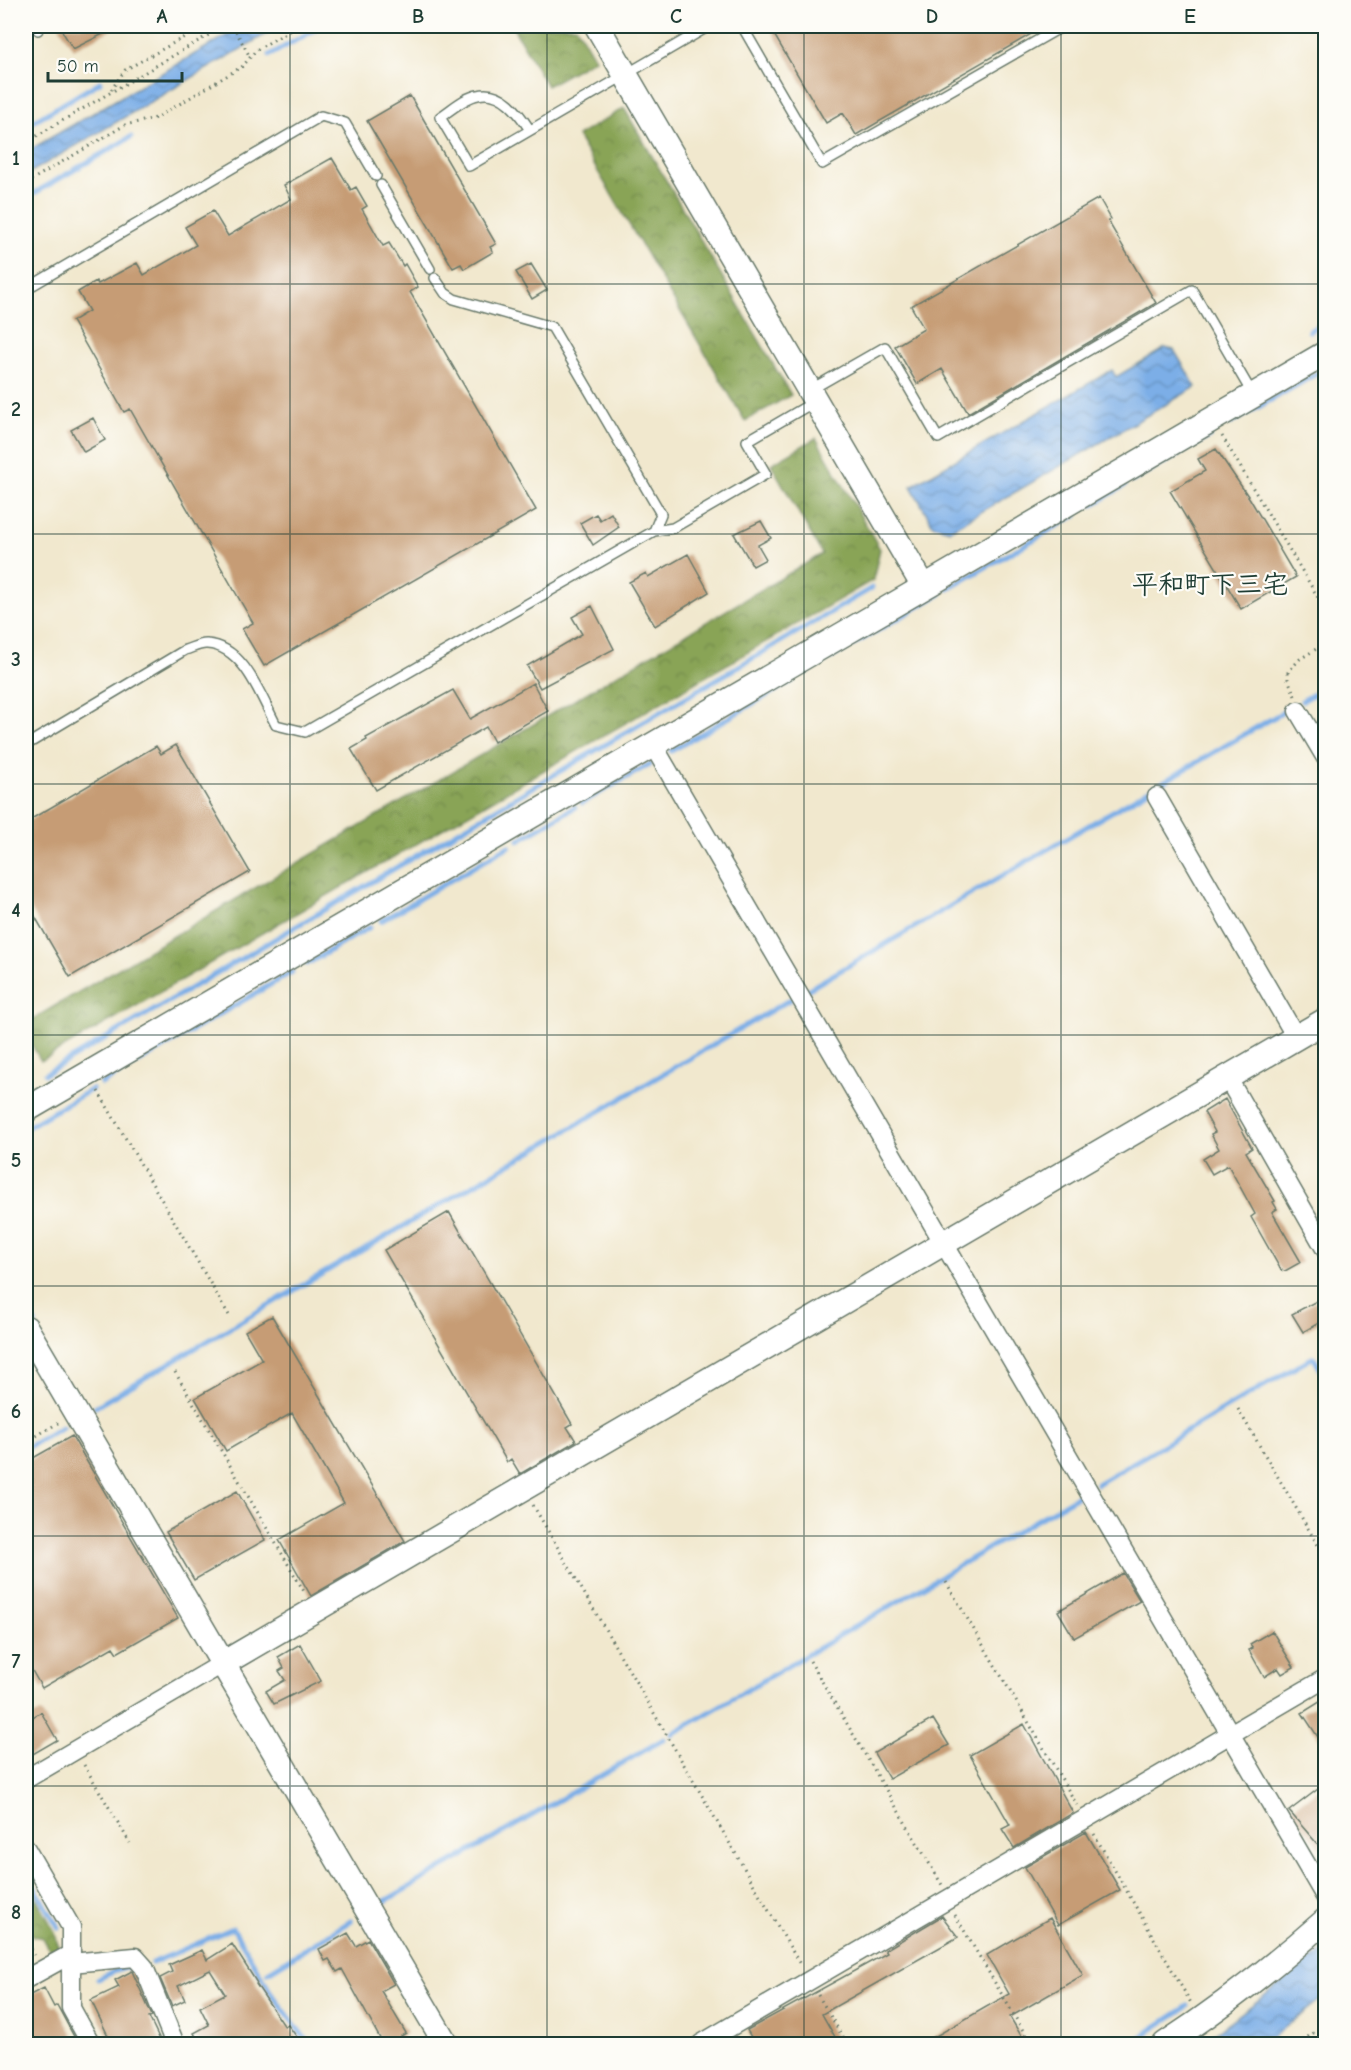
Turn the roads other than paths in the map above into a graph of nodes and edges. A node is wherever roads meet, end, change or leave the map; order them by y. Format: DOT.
graph roads {
  1 [pos="597,26"];
  2 [pos="709,26"];
  3 [pos="742,26"];
  4 [pos="1063,26"];
  5 [pos="626,74"];
  6 [pos="530,130"];
  7 [pos="376,176"];
  8 [pos="381,185"];
  9 [pos="430,268"];
  10 [pos="435,278"];
  11 [pos="26,289"];
  12 [pos="1326,353"];
  13 [pos="1253,395"];
  14 [pos="813,396"];
  15 [pos="654,531"];
  16 [pos="924,586"];
  17 [pos="1298,711"];
  18 [pos="26,745"];
  19 [pos="653,745"];
  20 [pos="1326,758"];
  21 [pos="1157,797"];
  22 [pos="1326,1020"];
  23 [pos="1296,1037"];
  24 [pos="1227,1077"];
  25 [pos="26,1110"];
  26 [pos="943,1243"];
  27 [pos="1326,1250"];
  28 [pos="26,1328"];
  29 [pos="222,1664"];
  30 [pos="1326,1678"];
  31 [pos="1230,1734"];
  32 [pos="26,1779"];
  33 [pos="26,1849"];
  34 [pos="1326,1898"];
  35 [pos="1326,1920"];
  36 [pos="71,1958"];
  37 [pos="26,1979"];
  38 [pos="91,2044"];
  39 [pos="175,2044"];
  40 [pos="446,2044"];
  41 [pos="701,2044"];
  42 [pos="1165,2044"];
  1 -- 5 [label="street"];
  2 -- 5 [label="lane"];
  3 -- 4 [label="lane"];
  5 -- 6 [label="lane"];
  5 -- 14 [label="street"];
  6 -- 6 [label="lane"];
  7 -- 11 [label="lane"];
  8 -- 9 [label="lane"];
  10 -- 15 [label="lane"];
  12 -- 13 [label="street"];
  13 -- 14 [label="lane"];
  13 -- 16 [label="street"];
  14 -- 15 [label="lane"];
  14 -- 16 [label="street"];
  15 -- 18 [label="lane"];
  16 -- 19 [label="street"];
  17 -- 20 [label="street"];
  19 -- 25 [label="street"];
  19 -- 26 [label="street"];
  21 -- 23 [label="street"];
  22 -- 23 [label="street"];
  23 -- 24 [label="street"];
  24 -- 26 [label="street"];
  24 -- 27 [label="street"];
  26 -- 29 [label="street"];
  26 -- 31 [label="street"];
  28 -- 29 [label="street"];
  29 -- 32 [label="street"];
  29 -- 40 [label="street"];
  30 -- 31 [label="street"];
  31 -- 34 [label="street"];
  31 -- 41 [label="street"];
  33 -- 36 [label="street"];
  35 -- 42 [label="street"];
  36 -- 37 [label="street"];
  36 -- 38 [label="street"];
  36 -- 39 [label="street"];
}
